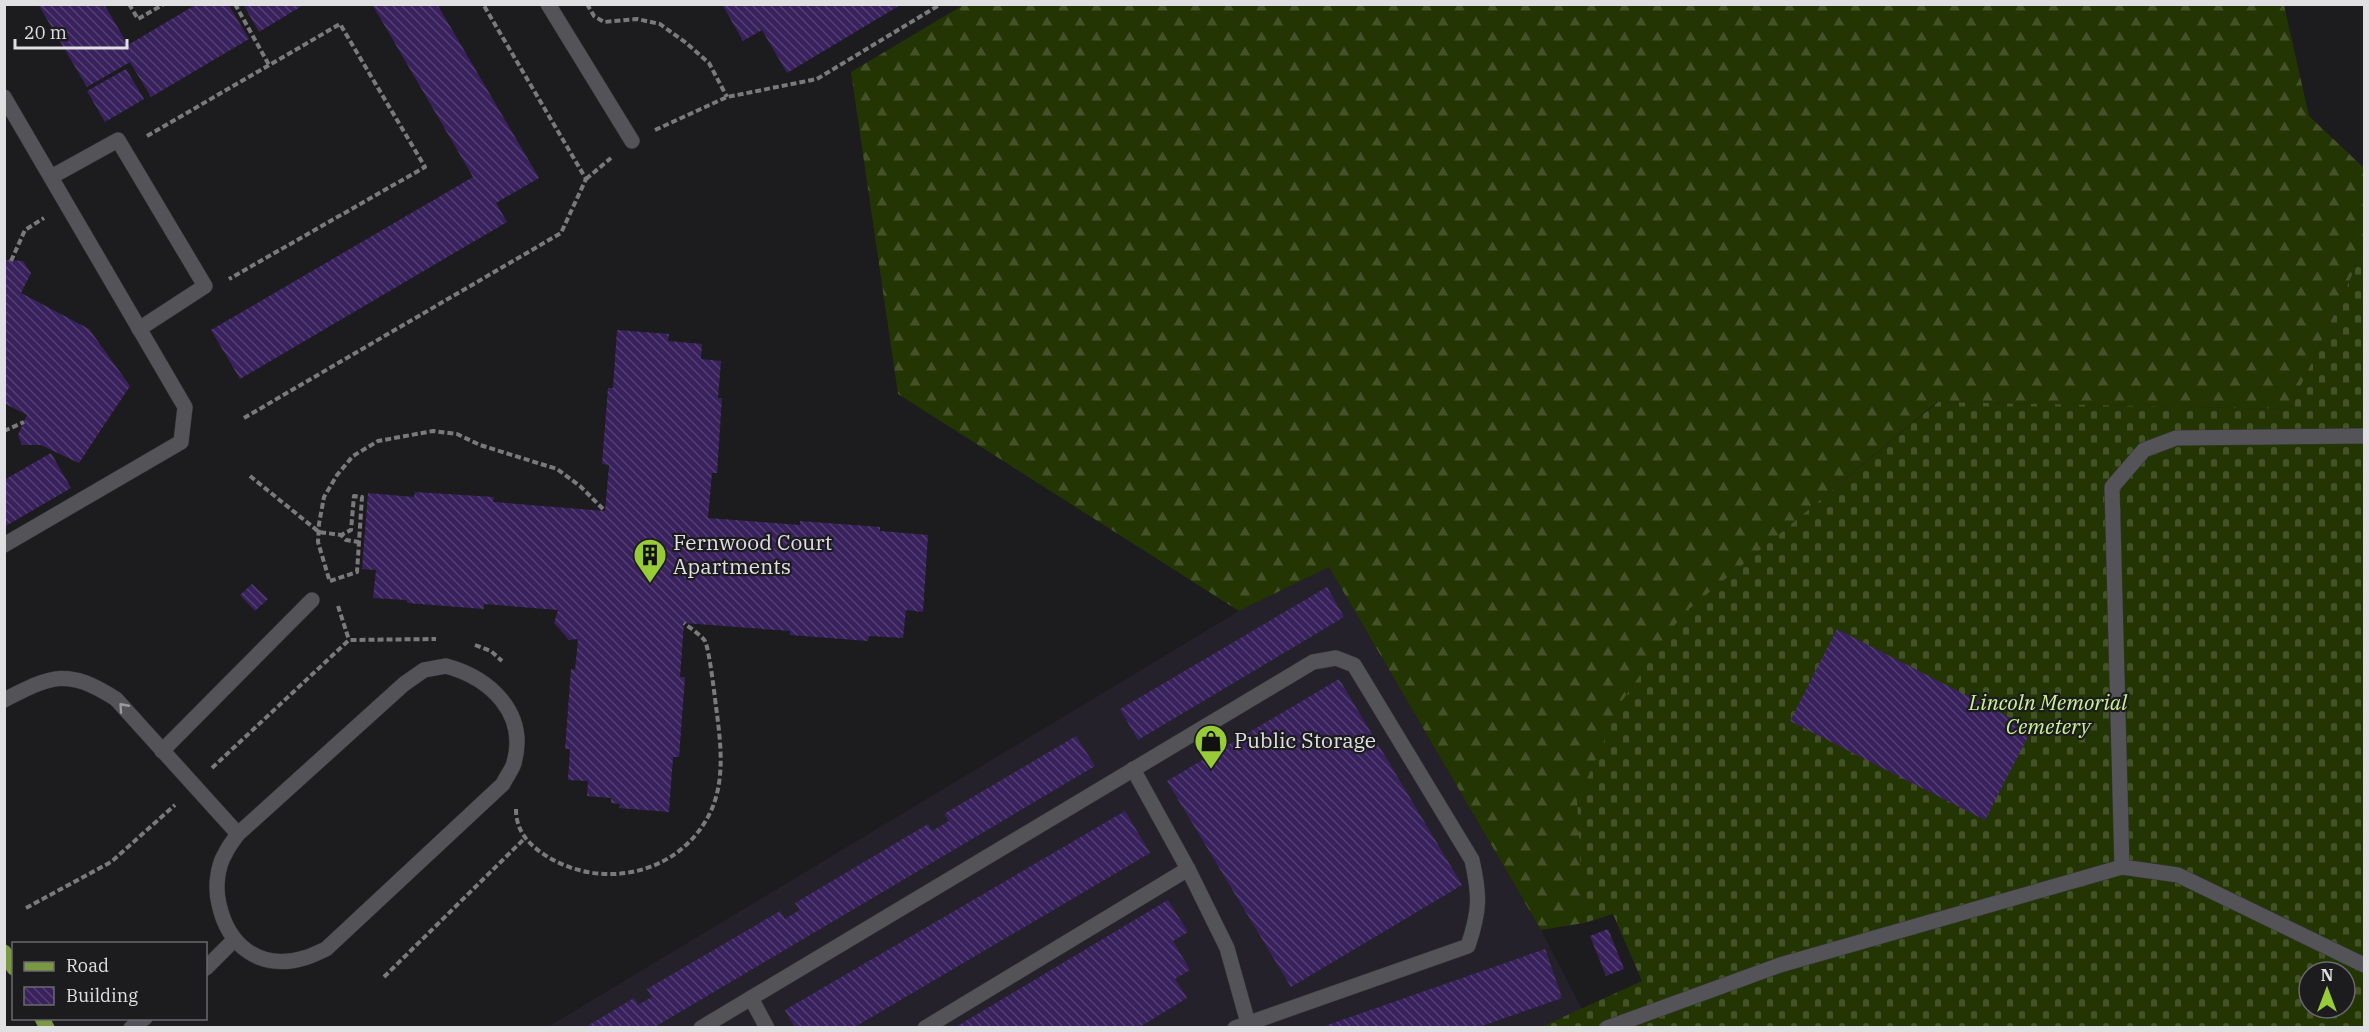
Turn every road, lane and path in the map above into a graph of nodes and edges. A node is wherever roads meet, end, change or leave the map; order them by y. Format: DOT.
graph roads {
  1 [pos="129,4"];
  2 [pos="164,4"];
  3 [pos="235,4"];
  4 [pos="483,4"];
  5 [pos="548,4"];
  6 [pos="587,4"];
  7 [pos="941,4"];
  8 [pos="269,65"];
  9 [pos="4,97"];
  10 [pos="727,97"];
  11 [pos="168,125"];
  12 [pos="632,141"];
  13 [pos="51,177"];
  14 [pos="586,179"];
  15 [pos="25,230"];
  16 [pos="11,261"];
  17 [pos="254,267"];
  18 [pos="139,329"];
  19 [pos="244,418"];
  20 [pos="24,422"];
  21 [pos="4,431"];
  22 [pos="2364,436"];
  23 [pos="250,476"];
  24 [pos="605,511"];
  25 [pos="319,532"];
  26 [pos="341,535"];
  27 [pos="359,542"];
  28 [pos="4,545"];
  29 [pos="329,582"];
  30 [pos="333,591"];
  31 [pos="312,600"];
  32 [pos="336,601"];
  33 [pos="684,623"];
  34 [pos="440,639"];
  35 [pos="349,640"];
  36 [pos="472,644"];
  37 [pos="508,665"];
  38 [pos="4,700"];
  39 [pos="162,751"];
  40 [pos="1134,769"];
  41 [pos="205,776"];
  42 [pos="516,804"];
  43 [pos="151,828"];
  44 [pos="238,834"];
  45 [pos="525,838"];
  46 [pos="2122,867"];
  47 [pos="1188,869"];
  48 [pos="26,908"];
  49 [pos="234,940"];
  50 [pos="4,952"];
  51 [pos="12,965"];
  52 [pos="2364,965"];
  53 [pos="207,967"];
  54 [pos="384,977"];
  55 [pos="751,998"];
  56 [pos="1241,1025"];
  57 [pos="701,1028"];
  58 [pos="767,1028"];
  59 [pos="925,1028"];
  60 [pos="1607,1028"];
  1 -- 2 [label="path"];
  3 -- 8 [label="path"];
  4 -- 14 [label="path"];
  5 -- 12 [label="street"];
  6 -- 10 [label="path"];
  7 -- 10 [label="path"];
  8 -- 11 [label="path"];
  8 -- 17 [label="path"];
  9 -- 13 [label="street"];
  10 -- 12 [label="path"];
  12 -- 14 [label="path"];
  13 -- 18 [label="street"];
  13 -- 18 [label="street"];
  14 -- 19 [label="path"];
  15 -- 16 [label="path"];
  18 -- 28 [label="street"];
  20 -- 21 [label="path"];
  22 -- 46 [label="street"];
  23 -- 25 [label="path"];
  24 -- 25 [label="path"];
  25 -- 26 [label="path"];
  25 -- 29 [label="path"];
  26 -- 27 [label="path"];
  26 -- 27 [label="path"];
  27 -- 29 [label="path"];
  29 -- 30 [label="path"];
  31 -- 39 [label="street"];
  32 -- 35 [label="path"];
  33 -- 45 [label="path"];
  34 -- 35 [label="path"];
  35 -- 41 [label="path"];
  36 -- 37 [label="path"];
  39 -- 38 [label="street, one-way"];
  39 -- 44 [label="street"];
  40 -- 47 [label="street"];
  40 -- 55 [label="street"];
  40 -- 56 [label="street"];
  42 -- 45 [label="path"];
  43 -- 48 [label="path"];
  44 -- 49 [label="street"];
  44 -- 49 [label="street"];
  45 -- 54 [label="path"];
  46 -- 52 [label="street"];
  46 -- 60 [label="street"];
  47 -- 56 [label="street"];
  47 -- 59 [label="street"];
  49 -- 53 [label="street"];
  50 -- 51 [label="main road"];
  55 -- 57 [label="street"];
  55 -- 58 [label="street"];
}
